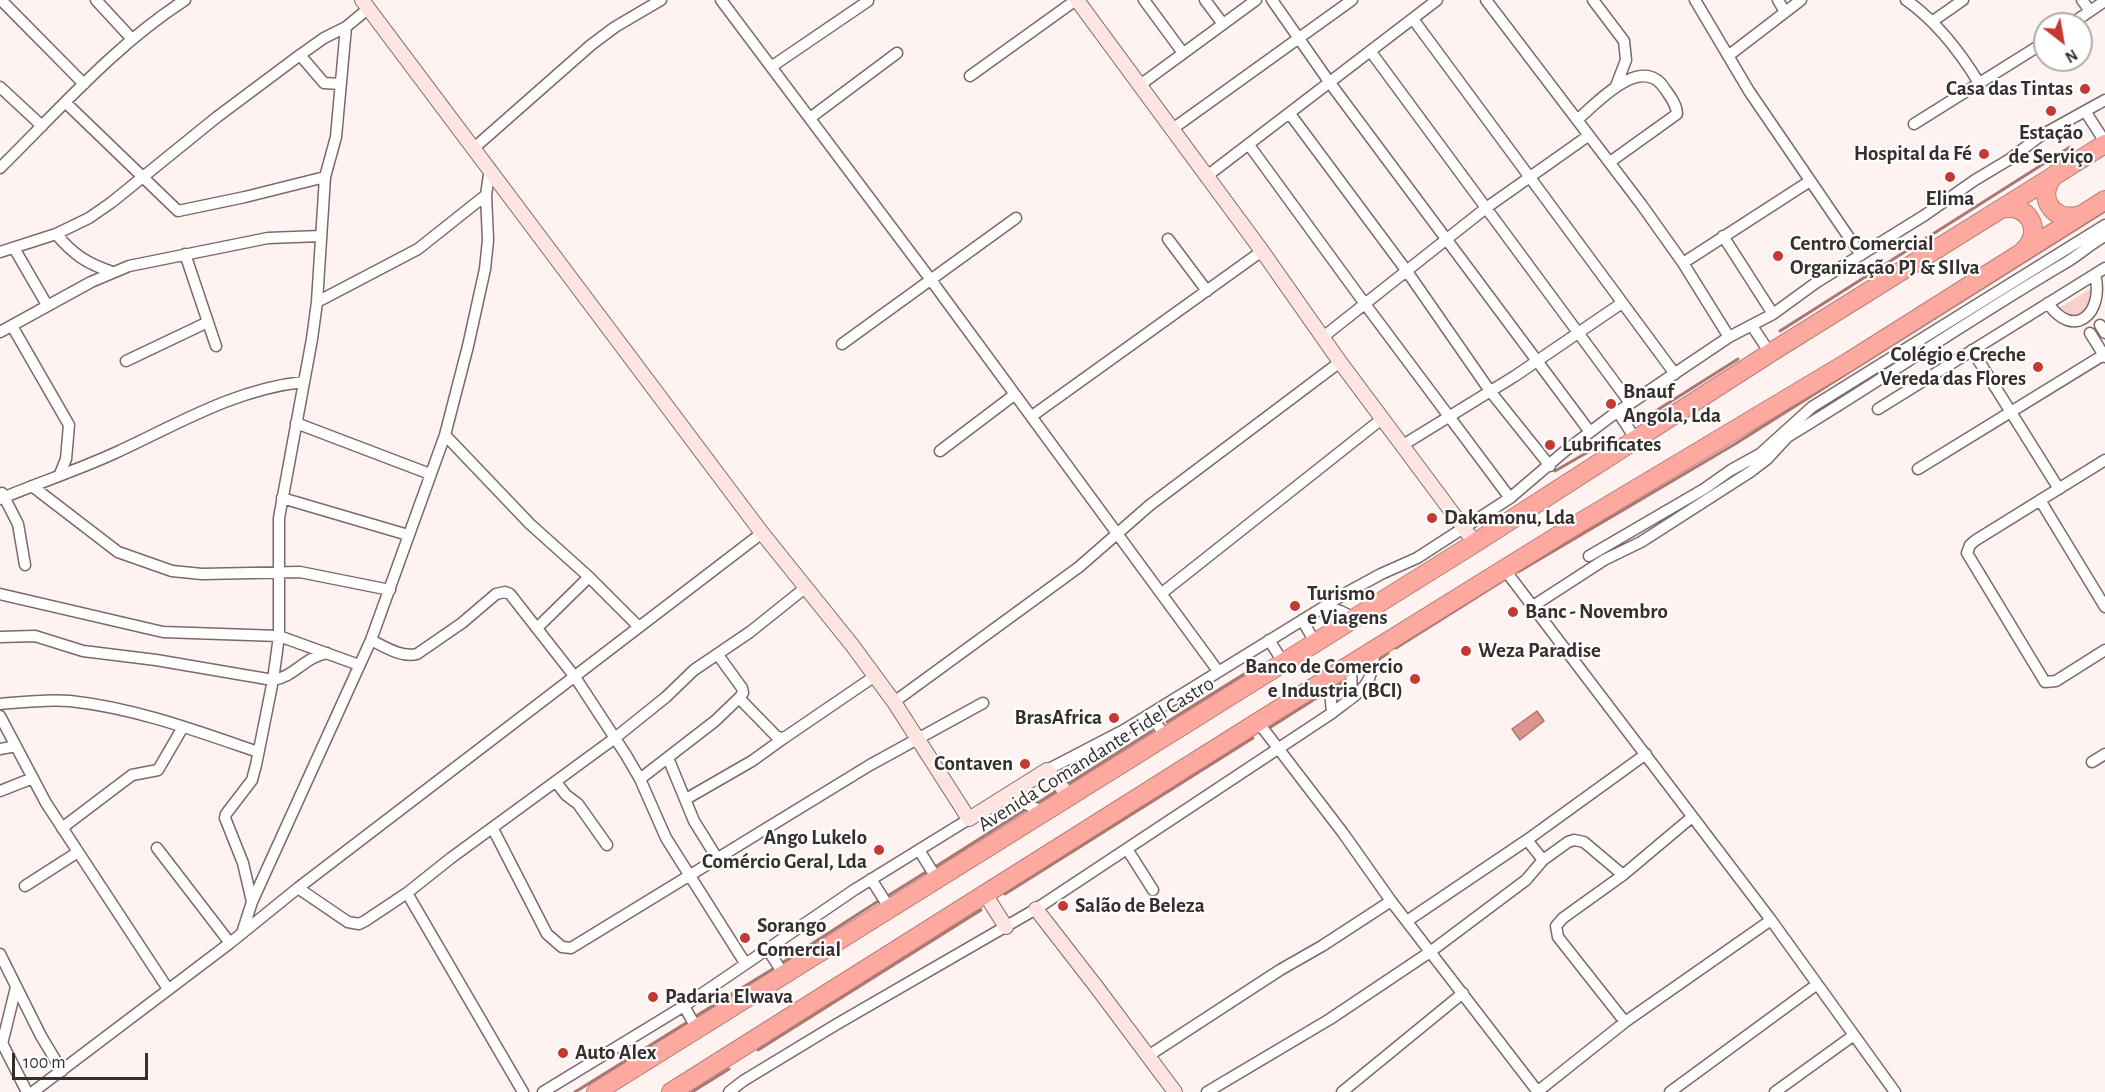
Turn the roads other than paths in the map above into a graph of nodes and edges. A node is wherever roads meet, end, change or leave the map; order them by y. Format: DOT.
graph roads {
  1 [pos="1,0"];
  2 [pos="96,0"];
  3 [pos="661,0"];
  4 [pos="721,0"];
  5 [pos="868,0"];
  6 [pos="1076,0"];
  7 [pos="1144,0"];
  8 [pos="1205,0"];
  9 [pos="1256,0"];
  10 [pos="1272,0"];
  11 [pos="1352,0"];
  12 [pos="1437,0"];
  13 [pos="1486,0"];
  14 [pos="1593,0"];
  15 [pos="1695,0"];
  16 [pos="1778,0"];
  17 [pos="1801,0"];
  18 [pos="1906,0"];
  19 [pos="1963,0"];
  20 [pos="2082,0"];
  21 [pos="182,1"];
  22 [pos="2105,1"];
  23 [pos="365,4"];
  24 [pos="2090,11"];
  25 [pos="1785,12"];
  26 [pos="1413,19"];
  27 [pos="1933,21"];
  28 [pos="1223,24"];
  29 [pos="346,27"];
  30 [pos="132,39"];
  31 [pos="1299,39"];
  32 [pos="2033,49"];
  33 [pos="1371,52"];
  34 [pos="897,53"];
  35 [pos="1183,53"];
  36 [pos="300,55"];
  37 [pos="1728,56"];
  38 [pos="771,66"];
  39 [pos="970,76"];
  40 [pos="1330,83"];
  41 [pos="1978,83"];
  42 [pos="84,84"];
  43 [pos="341,84"];
  44 [pos="1140,85"];
  45 [pos="1616,86"];
  46 [pos="0,87"];
  47 [pos="2105,100"];
  48 [pos="66,103"];
  49 [pos="2085,111"];
  50 [pos="1290,114"];
  51 [pos="810,118"];
  52 [pos="1577,120"];
  53 [pos="1914,124"];
  54 [pos="42,126"];
  55 [pos="1171,130"];
  56 [pos="1588,136"];
  57 [pos="2105,143"];
  58 [pos="1249,145"];
  59 [pos="474,148"];
  60 [pos="1610,162"];
  61 [pos="0,168"];
  62 [pos="490,168"];
  63 [pos="2058,172"];
  64 [pos="1207,176"];
  65 [pos="143,177"];
  66 [pos="325,177"];
  67 [pos="1528,178"];
  68 [pos="1810,181"];
  69 [pos="486,195"];
  70 [pos="2105,200"];
  71 [pos="1486,208"];
  72 [pos="1998,210"];
  73 [pos="2084,214"];
  74 [pos="1016,218"];
  75 [pos="2105,225"];
  76 [pos="57,234"];
  77 [pos="321,236"];
  78 [pos="1723,236"];
  79 [pos="2105,236"];
  80 [pos="1167,239"];
  81 [pos="1447,240"];
  82 [pos="14,248"];
  83 [pos="1262,251"];
  84 [pos="2023,251"];
  85 [pos="0,252"];
  86 [pos="185,254"];
  87 [pos="1861,255"];
  88 [pos="1683,263"];
  89 [pos="2105,268"];
  90 [pos="1406,270"];
  91 [pos="112,273"];
  92 [pos="2095,274"];
  93 [pos="932,280"];
  94 [pos="1207,291"];
  95 [pos="317,302"];
  96 [pos="1622,303"];
  97 [pos="2048,303"];
  98 [pos="1365,304"];
  99 [pos="47,305"];
  100 [pos="1773,314"];
  101 [pos="208,322"];
  102 [pos="2099,322"];
  103 [pos="12,326"];
  104 [pos="1752,326"];
  105 [pos="2086,326"];
  106 [pos="0,332"];
  107 [pos="1577,332"];
  108 [pos="1323,337"];
  109 [pos="1729,337"];
  110 [pos="842,344"];
  111 [pos="216,346"];
  112 [pos="1972,350"];
  113 [pos="1770,353"];
  114 [pos="2104,355"];
  115 [pos="1536,360"];
  116 [pos="126,361"];
  117 [pos="1340,362"];
  118 [pos="1675,374"];
  119 [pos="303,382"];
  120 [pos="1490,391"];
  121 [pos="1014,395"];
  122 [pos="1630,403"];
  123 [pos="1812,407"];
  124 [pos="1878,409"];
  125 [pos="1618,412"];
  126 [pos="2011,412"];
  127 [pos="1449,415"];
  128 [pos="1032,416"];
  129 [pos="1383,418"];
  130 [pos="296,423"];
  131 [pos="1590,432"];
  132 [pos="445,435"];
  133 [pos="1789,436"];
  134 [pos="1636,440"];
  135 [pos="1403,445"];
  136 [pos="940,451"];
  137 [pos="2105,460"];
  138 [pos="1550,466"];
  139 [pos="1918,469"];
  140 [pos="60,474"];
  141 [pos="430,474"];
  142 [pos="32,486"];
  143 [pos="2059,489"];
  144 [pos="2,495"];
  145 [pos="282,498"];
  146 [pos="1510,498"];
  147 [pos="2040,500"];
  148 [pos="762,533"];
  149 [pos="1118,534"];
  150 [pos="408,535"];
  151 [pos="1470,535"];
  152 [pos="1589,556"];
  153 [pos="25,565"];
  154 [pos="1505,570"];
  155 [pos="278,572"];
  156 [pos="589,577"];
  157 [pos="805,588"];
  158 [pos="390,590"];
  159 [pos="1161,593"];
  160 [pos="0,594"];
  161 [pos="1533,606"];
  162 [pos="2105,606"];
  163 [pos="1316,612"];
  164 [pos="1353,619"];
  165 [pos="1302,620"];
  166 [pos="639,627"];
  167 [pos="537,628"];
  168 [pos="279,636"];
  169 [pos="0,638"];
  170 [pos="371,640"];
  171 [pos="1269,640"];
  172 [pos="1315,642"];
  173 [pos="2105,650"];
  174 [pos="1374,651"];
  175 [pos="328,653"];
  176 [pos="718,655"];
  177 [pos="1283,662"];
  178 [pos="359,665"];
  179 [pos="1351,665"];
  180 [pos="1218,671"];
  181 [pos="875,676"];
  182 [pos="575,677"];
  183 [pos="1329,678"];
  184 [pos="273,680"];
  185 [pos="740,698"];
  186 [pos="1352,698"];
  187 [pos="894,702"];
  188 [pos="983,703"];
  189 [pos="0,704"];
  190 [pos="1332,713"];
  191 [pos="1150,714"];
  192 [pos="0,716"];
  193 [pos="1258,722"];
  194 [pos="183,727"];
  195 [pos="1165,736"];
  196 [pos="615,738"];
  197 [pos="784,738"];
  198 [pos="917,739"];
  199 [pos="16,746"];
  200 [pos="1277,748"];
  201 [pos="0,749"];
  202 [pos="258,752"];
  203 [pos="1646,754"];
  204 [pos="2105,754"];
  205 [pos="668,758"];
  206 [pos="2092,762"];
  207 [pos="1047,770"];
  208 [pos="33,778"];
  209 [pos="640,779"];
  210 [pos="555,782"];
  211 [pos="0,791"];
  212 [pos="1006,796"];
  213 [pos="1070,797"];
  214 [pos="686,800"];
  215 [pos="1045,812"];
  216 [pos="1692,817"];
  217 [pos="969,819"];
  218 [pos="63,828"];
  219 [pos="493,829"];
  220 [pos="1527,840"];
  221 [pos="607,845"];
  222 [pos="156,848"];
  223 [pos="919,849"];
  224 [pos="1127,849"];
  225 [pos="78,852"];
  226 [pos="717,858"];
  227 [pos="1543,860"];
  228 [pos="691,874"];
  229 [pos="1623,875"];
  230 [pos="871,879"];
  231 [pos="938,879"];
  232 [pos="25,886"];
  233 [pos="298,888"];
  234 [pos="1153,890"];
  235 [pos="407,893"];
  236 [pos="985,894"];
  237 [pos="1391,901"];
  238 [pos="252,902"];
  239 [pos="890,909"];
  240 [pos="1036,909"];
  241 [pos="1771,920"];
  242 [pos="1407,921"];
  243 [pos="1006,927"];
  244 [pos="242,933"];
  245 [pos="230,943"];
  246 [pos="767,948"];
  247 [pos="1430,952"];
  248 [pos="0,954"];
  249 [pos="745,963"];
  250 [pos="784,975"];
  251 [pos="1816,986"];
  252 [pos="16,987"];
  253 [pos="168,989"];
  254 [pos="1463,993"];
  255 [pos="684,1006"];
  256 [pos="1625,1022"];
  257 [pos="697,1029"];
  258 [pos="1854,1035"];
  259 [pos="2,1047"];
  260 [pos="1148,1056"];
  261 [pos="62,1071"];
  262 [pos="1893,1091"];
  263 [pos="27,1092"];
  264 [pos="33,1092"];
  265 [pos="524,1092"];
  266 [pos="543,1092"];
  267 [pos="596,1092"];
  268 [pos="671,1092"];
  269 [pos="729,1092"];
  270 [pos="1175,1092"];
  271 [pos="1208,1092"];
  272 [pos="1342,1092"];
  273 [pos="1537,1092"];
  274 [pos="1670,1092"];
  275 [pos="1775,1092"];
  1 -- 42 [label="street"];
  2 -- 30 [label="street"];
  3 -- 59 [label="street"];
  4 -- 38 [label="street"];
  5 -- 38 [label="street"];
  6 -- 39 [label="street"];
  6 -- 44 [label="street"];
  7 -- 35 [label="street"];
  8 -- 28 [label="street"];
  9 -- 28 [label="street"];
  10 -- 31 [label="street"];
  11 -- 31 [label="street"];
  12 -- 26 [label="street"];
  13 -- 52 [label="street"];
  14 -- 45 [label="street"];
  15 -- 37 [label="street"];
  16 -- 25 [label="street"];
  17 -- 25 [label="street"];
  18 -- 27 [label="street"];
  19 -- 27 [label="street"];
  20 -- 24 [label="street"];
  21 -- 30 [label="street"];
  22 -- 24 [label="street"];
  23 -- 29 [label="street"];
  23 -- 59 [label="street"];
  25 -- 37 [label="street"];
  26 -- 33 [label="street"];
  26 -- 67 [label="street"];
  27 -- 41 [label="street"];
  28 -- 35 [label="street"];
  29 -- 36 [label="street"];
  29 -- 43 [label="street"];
  30 -- 42 [label="street"];
  31 -- 40 [label="street"];
  31 -- 55 [label="street"];
  32 -- 41 [label="street"];
  33 -- 40 [label="street"];
  33 -- 71 [label="street"];
  34 -- 51 [label="street"];
  35 -- 44 [label="street"];
  36 -- 43 [label="street"];
  36 -- 65 [label="street"];
  37 -- 68 [label="street"];
  38 -- 51 [label="street"];
  40 -- 50 [label="street"];
  40 -- 81 [label="street"];
  41 -- 53 [label="street"];
  42 -- 48 [label="street"];
  43 -- 66 [label="street"];
  44 -- 55 [label="street"];
  45 -- 52 [label="street"];
  45 -- 60 [label="street"];
  46 -- 54 [label="street"];
  47 -- 49 [label="street"];
  48 -- 54 [label="street"];
  48 -- 65 [label="street"];
  49 -- 57 [label="street"];
  49 -- 87 [label="street"];
  50 -- 58 [label="street"];
  50 -- 90 [label="street"];
  51 -- 93 [label="street"];
  52 -- 56 [label="street"];
  54 -- 61 [label="street"];
  55 -- 64 [label="street"];
  56 -- 60 [label="street"];
  56 -- 67 [label="street"];
  57 -- 63 [label="highway, Avenida Comandante Fidel Castro"];
  58 -- 64 [label="street"];
  58 -- 98 [label="street"];
  59 -- 62 [label="street"];
  60 -- 88 [label="street"];
  62 -- 69 [label="street"];
  62 -- 148 [label="street"];
  63 -- 72 [label="highway, Avenida Comandante Fidel Castro"];
  63 -- 73 [label="highway"];
  64 -- 83 [label="street"];
  65 -- 66 [label="street"];
  65 -- 76 [label="street"];
  66 -- 77 [label="street"];
  67 -- 71 [label="street"];
  67 -- 96 [label="street"];
  68 -- 78 [label="street"];
  68 -- 87 [label="street"];
  69 -- 95 [label="street"];
  69 -- 132 [label="street"];
  70 -- 73 [label="highway"];
  71 -- 81 [label="street"];
  71 -- 107 [label="street"];
  72 -- 84 [label="highway"];
  72 -- 113 [label="highway, Avenida Comandante Fidel Castro"];
  73 -- 84 [label="highway"];
  74 -- 93 [label="street"];
  75 -- 123 [label="street"];
  76 -- 82 [label="street"];
  76 -- 91 [label="street"];
  77 -- 86 [label="street"];
  77 -- 95 [label="street"];
  78 -- 88 [label="street"];
  78 -- 100 [label="street"];
  79 -- 133 [label="street"];
  80 -- 94 [label="street"];
  81 -- 90 [label="street"];
  81 -- 115 [label="street"];
  82 -- 85 [label="street"];
  82 -- 99 [label="street"];
  83 -- 94 [label="street"];
  83 -- 108 [label="street"];
  84 -- 154 [label="highway"];
  86 -- 91 [label="street"];
  86 -- 101 [label="street"];
  87 -- 100 [label="street"];
  88 -- 109 [label="street"];
  89 -- 92 [label="street"];
  90 -- 98 [label="street"];
  90 -- 120 [label="street"];
  91 -- 99 [label="street"];
  92 -- 97 [label="street"];
  92 -- 102 [label="street"];
  93 -- 110 [label="street"];
  93 -- 121 [label="street"];
  94 -- 128 [label="street"];
  95 -- 119 [label="street"];
  96 -- 107 [label="street"];
  96 -- 118 [label="street"];
  97 -- 105 [label="street"];
  97 -- 112 [label="street"];
  98 -- 108 [label="street"];
  98 -- 127 [label="street"];
  99 -- 103 [label="street"];
  100 -- 104 [label="street"];
  101 -- 111 [label="street"];
  101 -- 116 [label="street"];
  102 -- 105 [label="street"];
  103 -- 106 [label="street"];
  103 -- 140 [label="street"];
  104 -- 109 [label="street"];
  104 -- 113 [label="street"];
  105 -- 114 [label="street"];
  107 -- 115 [label="street"];
  107 -- 122 [label="street"];
  108 -- 117 [label="street"];
  109 -- 118 [label="street"];
  112 -- 124 [label="street"];
  112 -- 126 [label="street"];
  113 -- 134 [label="highway, Avenida Comandante Fidel Castro"];
  114 -- 126 [label="street"];
  115 -- 120 [label="street"];
  115 -- 131 [label="street"];
  117 -- 129 [label="street"];
  117 -- 149 [label="street"];
  118 -- 122 [label="street"];
  119 -- 130 [label="street"];
  119 -- 140 [label="street"];
  120 -- 127 [label="street"];
  120 -- 138 [label="street"];
  121 -- 128 [label="street"];
  121 -- 136 [label="street"];
  122 -- 125 [label="street"];
  123 -- 133 [label="street"];
  123 -- 152 [label="street"];
  125 -- 131 [label="street"];
  125 -- 134 [label="street"];
  126 -- 139 [label="street"];
  126 -- 143 [label="street"];
  127 -- 135 [label="street"];
  127 -- 146 [label="street"];
  128 -- 149 [label="street"];
  129 -- 135 [label="street"];
  129 -- 159 [label="street"];
  130 -- 141 [label="street"];
  130 -- 145 [label="street"];
  131 -- 138 [label="street"];
  132 -- 141 [label="street"];
  132 -- 156 [label="street"];
  133 -- 161 [label="street"];
  134 -- 151 [label="highway, Avenida Comandante Fidel Castro"];
  135 -- 151 [label="street"];
  137 -- 143 [label="street"];
  138 -- 146 [label="street"];
  140 -- 142 [label="street"];
  141 -- 150 [label="street"];
  142 -- 144 [label="street"];
  142 -- 155 [label="street"];
  143 -- 147 [label="street"];
  144 -- 153 [label="street"];
  145 -- 150 [label="street"];
  145 -- 155 [label="street"];
  146 -- 151 [label="street"];
  147 -- 162 [label="street"];
  147 -- 173 [label="street"];
  148 -- 157 [label="street"];
  148 -- 166 [label="street"];
  149 -- 159 [label="street"];
  149 -- 187 [label="street"];
  150 -- 158 [label="street"];
  151 -- 163 [label="street"];
  151 -- 164 [label="highway, Avenida Comandante Fidel Castro"];
  154 -- 161 [label="street"];
  154 -- 174 [label="highway"];
  155 -- 158 [label="street"];
  155 -- 168 [label="street"];
  156 -- 166 [label="street"];
  156 -- 167 [label="street"];
  157 -- 176 [label="street"];
  157 -- 181 [label="street"];
  158 -- 170 [label="street"];
  159 -- 180 [label="street"];
  160 -- 168 [label="street"];
  161 -- 203 [label="street"];
  163 -- 164 [label="street"];
  163 -- 165 [label="street"];
  164 -- 172 [label="highway, Avenida Comandante Fidel Castro"];
  165 -- 171 [label="street"];
  165 -- 172 [label="street"];
  166 -- 182 [label="street"];
  167 -- 170 [label="street"];
  167 -- 182 [label="street"];
  168 -- 175 [label="street"];
  168 -- 184 [label="street"];
  169 -- 184 [label="street"];
  170 -- 178 [label="street"];
  171 -- 177 [label="street"];
  171 -- 180 [label="street"];
  172 -- 177 [label="highway, Avenida Comandante Fidel Castro"];
  174 -- 179 [label="highway"];
  174 -- 186 [label="street"];
  175 -- 178 [label="street"];
  175 -- 184 [label="street"];
  176 -- 185 [label="street"];
  176 -- 196 [label="street"];
  177 -- 195 [label="highway, Avenida Comandante Fidel Castro"];
  178 -- 238 [label="street"];
  179 -- 183 [label="highway"];
  179 -- 186 [label="street"];
  180 -- 191 [label="street"];
  181 -- 187 [label="street"];
  181 -- 197 [label="street"];
  182 -- 196 [label="street"];
  182 -- 233 [label="street"];
  183 -- 190 [label="street"];
  183 -- 193 [label="highway"];
  184 -- 202 [label="street"];
  185 -- 197 [label="street"];
  185 -- 205 [label="street"];
  186 -- 190 [label="street"];
  187 -- 198 [label="street"];
  188 -- 198 [label="street"];
  189 -- 194 [label="street"];
  190 -- 200 [label="street"];
  191 -- 195 [label="street"];
  191 -- 207 [label="street"];
  192 -- 199 [label="street"];
  193 -- 200 [label="street"];
  193 -- 236 [label="highway"];
  194 -- 202 [label="street"];
  194 -- 218 [label="street"];
  195 -- 213 [label="highway, Avenida Comandante Fidel Castro"];
  196 -- 209 [label="street"];
  196 -- 210 [label="street"];
  197 -- 214 [label="street"];
  198 -- 217 [label="street"];
  198 -- 226 [label="street"];
  199 -- 201 [label="street"];
  199 -- 208 [label="street"];
  200 -- 224 [label="street"];
  200 -- 237 [label="street"];
  202 -- 238 [label="street"];
  203 -- 216 [label="street"];
  203 -- 220 [label="street"];
  204 -- 206 [label="street"];
  205 -- 209 [label="street"];
  205 -- 214 [label="street"];
  207 -- 212 [label="street"];
  207 -- 213 [label="street"];
  208 -- 211 [label="street"];
  208 -- 218 [label="street"];
  209 -- 228 [label="street"];
  210 -- 219 [label="street"];
  210 -- 221 [label="street"];
  212 -- 215 [label="street"];
  212 -- 217 [label="street"];
  213 -- 215 [label="highway, Avenida Comandante Fidel Castro"];
  214 -- 226 [label="street"];
  215 -- 231 [label="highway, Avenida Comandante Fidel Castro"];
  216 -- 229 [label="street"];
  216 -- 241 [label="street"];
  217 -- 223 [label="street"];
  218 -- 225 [label="street"];
  219 -- 228 [label="street"];
  219 -- 235 [label="street"];
  220 -- 227 [label="street"];
  220 -- 242 [label="street"];
  222 -- 245 [label="street"];
  223 -- 230 [label="street"];
  223 -- 231 [label="street"];
  224 -- 234 [label="street"];
  224 -- 240 [label="street"];
  225 -- 232 [label="street"];
  225 -- 253 [label="street"];
  226 -- 228 [label="street"];
  227 -- 229 [label="street"];
  227 -- 247 [label="street"];
  228 -- 249 [label="street"];
  229 -- 256 [label="street"];
  230 -- 239 [label="street"];
  230 -- 246 [label="street"];
  231 -- 239 [label="highway, Avenida Comandante Fidel Castro"];
  233 -- 235 [label="street"];
  233 -- 244 [label="street"];
  235 -- 265 [label="street"];
  236 -- 243 [label="street"];
  236 -- 268 [label="highway"];
  237 -- 242 [label="street"];
  237 -- 260 [label="street"];
  238 -- 244 [label="street"];
  239 -- 250 [label="highway, Avenida Comandante Fidel Castro"];
  240 -- 243 [label="street"];
  240 -- 260 [label="street"];
  241 -- 251 [label="street"];
  241 -- 256 [label="street"];
  242 -- 247 [label="street"];
  243 -- 269 [label="street"];
  244 -- 245 [label="street"];
  245 -- 253 [label="street"];
  246 -- 249 [label="street"];
  246 -- 250 [label="street"];
  247 -- 254 [label="street"];
  247 -- 271 [label="street"];
  248 -- 252 [label="street"];
  249 -- 255 [label="street"];
  250 -- 257 [label="highway, Avenida Comandante Fidel Castro"];
  251 -- 258 [label="street"];
  251 -- 274 [label="street"];
  252 -- 259 [label="street"];
  252 -- 261 [label="street"];
  253 -- 261 [label="street"];
  254 -- 272 [label="street"];
  254 -- 273 [label="street"];
  255 -- 257 [label="street"];
  255 -- 266 [label="street"];
  256 -- 273 [label="street"];
  257 -- 267 [label="highway, Avenida Comandante Fidel Castro"];
  258 -- 262 [label="street"];
  258 -- 275 [label="street"];
  259 -- 263 [label="street"];
  260 -- 270 [label="street"];
  261 -- 264 [label="street"];
}
